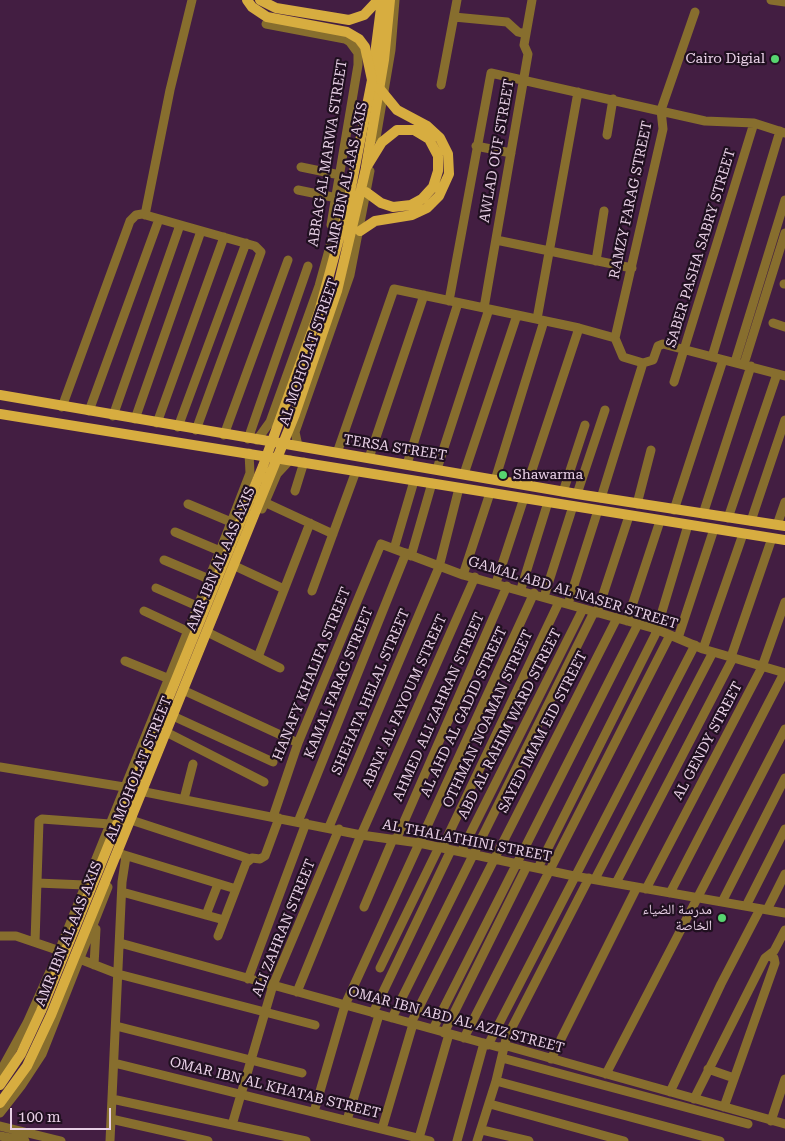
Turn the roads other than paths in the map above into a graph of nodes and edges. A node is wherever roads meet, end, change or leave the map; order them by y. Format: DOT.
graph roads {
  1 [pos="192,0"];
  2 [pos="248,0"];
  3 [pos="260,0"];
  4 [pos="378,0"];
  5 [pos="382,0"];
  6 [pos="390,0"];
  7 [pos="395,0"];
  8 [pos="457,0"];
  9 [pos="532,0"];
  10 [pos="772,0"];
  11 [pos="785,2"];
  12 [pos="695,12"];
  13 [pos="454,17"];
  14 [pos="266,24"];
  15 [pos="526,34"];
  16 [pos="524,80"];
  17 [pos="376,84"];
  18 [pos="441,85"];
  19 [pos="578,92"];
  20 [pos="613,99"];
  21 [pos="661,110"];
  22 [pos="754,123"];
  23 [pos="783,132"];
  24 [pos="607,135"];
  25 [pos="476,146"];
  26 [pos="511,153"];
  27 [pos="301,168"];
  28 [pos="366,168"];
  29 [pos="340,175"];
  30 [pos="298,190"];
  31 [pos="366,192"];
  32 [pos="337,198"];
  33 [pos="785,200"];
  34 [pos="604,211"];
  35 [pos="145,215"];
  36 [pos="159,219"];
  37 [pos="180,225"];
  38 [pos="201,231"];
  39 [pos="360,231"];
  40 [pos="785,233"];
  41 [pos="224,237"];
  42 [pos="496,240"];
  43 [pos="246,243"];
  44 [pos="549,252"];
  45 [pos="288,260"];
  46 [pos="596,261"];
  47 [pos="308,266"];
  48 [pos="325,267"];
  49 [pos="632,268"];
  50 [pos="424,295"];
  51 [pos="449,300"];
  52 [pos="458,302"];
  53 [pos="487,309"];
  54 [pos="517,315"];
  55 [pos="541,320"];
  56 [pos="773,323"];
  57 [pos="785,327"];
  58 [pos="579,328"];
  59 [pos="615,338"];
  60 [pos="684,350"];
  61 [pos="712,357"];
  62 [pos="723,360"];
  63 [pos="734,362"];
  64 [pos="643,363"];
  65 [pos="748,365"];
  66 [pos="781,375"];
  67 [pos="674,382"];
  68 [pos="0,395"];
  69 [pos="62,407"];
  70 [pos="605,410"];
  71 [pos="89,411"];
  72 [pos="0,414"];
  73 [pos="113,416"];
  74 [pos="135,419"];
  75 [pos="785,420"];
  76 [pos="270,422"];
  77 [pos="157,423"];
  78 [pos="585,425"];
  79 [pos="178,427"];
  80 [pos="296,429"];
  81 [pos="196,430"];
  82 [pos="224,435"];
  83 [pos="252,439"];
  84 [pos="298,446"];
  85 [pos="651,450"];
  86 [pos="249,453"];
  87 [pos="337,453"];
  88 [pos="369,458"];
  89 [pos="290,460"];
  90 [pos="304,462"];
  91 [pos="408,464"];
  92 [pos="437,469"];
  93 [pos="356,471"];
  94 [pos="250,473"];
  95 [pos="464,474"];
  96 [pos="275,480"];
  97 [pos="494,480"];
  98 [pos="414,481"];
  99 [pos="432,483"];
  100 [pos="527,485"];
  101 [pos="459,488"];
  102 [pos="295,491"];
  103 [pos="563,492"];
  104 [pos="490,493"];
  105 [pos="578,494"];
  106 [pos="524,498"];
  107 [pos="601,498"];
  108 [pos="264,502"];
  109 [pos="548,502"];
  110 [pos="785,502"];
  111 [pos="188,504"];
  112 [pos="637,504"];
  113 [pos="573,506"];
  114 [pos="598,510"];
  115 [pos="674,510"];
  116 [pos="703,514"];
  117 [pos="629,516"];
  118 [pos="728,518"];
  119 [pos="660,521"];
  120 [pos="751,521"];
  121 [pos="231,522"];
  122 [pos="310,523"];
  123 [pos="688,525"];
  124 [pos="781,525"];
  125 [pos="714,529"];
  126 [pos="175,532"];
  127 [pos="333,534"];
  128 [pos="743,534"];
  129 [pos="772,538"];
  130 [pos="785,540"];
  131 [pos="382,544"];
  132 [pos="394,548"];
  133 [pos="220,551"];
  134 [pos="408,554"];
  135 [pos="164,560"];
  136 [pos="439,567"];
  137 [pos="237,568"];
  138 [pos="463,574"];
  139 [pos="475,577"];
  140 [pos="209,578"];
  141 [pos="496,583"];
  142 [pos="507,586"];
  143 [pos="156,588"];
  144 [pos="284,589"];
  145 [pos="520,589"];
  146 [pos="312,591"];
  147 [pos="534,593"];
  148 [pos="544,597"];
  149 [pos="785,602"];
  150 [pos="563,603"];
  151 [pos="197,606"];
  152 [pos="584,609"];
  153 [pos="144,611"];
  154 [pos="596,612"];
  155 [pos="617,618"];
  156 [pos="627,621"];
  157 [pos="781,623"];
  158 [pos="638,624"];
  159 [pos="656,629"];
  160 [pos="186,631"];
  161 [pos="209,633"];
  162 [pos="674,637"];
  163 [pos="699,647"];
  164 [pos="714,652"];
  165 [pos="258,657"];
  166 [pos="732,658"];
  167 [pos="125,661"];
  168 [pos="762,667"];
  169 [pos="280,668"];
  170 [pos="785,673"];
  171 [pos="167,678"];
  172 [pos="185,691"];
  173 [pos="175,717"];
  174 [pos="785,729"];
  175 [pos="168,733"];
  176 [pos="298,743"];
  177 [pos="273,762"];
  178 [pos="193,764"];
  179 [pos="0,767"];
  180 [pos="785,778"];
  181 [pos="264,782"];
  182 [pos="124,787"];
  183 [pos="145,792"];
  184 [pos="184,799"];
  185 [pos="276,818"];
  186 [pos="134,821"];
  187 [pos="302,823"];
  188 [pos="110,824"];
  189 [pos="329,827"];
  190 [pos="339,829"];
  191 [pos="785,829"];
  192 [pos="361,835"];
  193 [pos="394,839"];
  194 [pos="419,843"];
  195 [pos="444,848"];
  196 [pos="462,852"];
  197 [pos="473,854"];
  198 [pos="123,855"];
  199 [pos="250,859"];
  200 [pos="494,859"];
  201 [pos="94,862"];
  202 [pos="516,863"];
  203 [pos="527,866"];
  204 [pos="538,868"];
  205 [pos="114,870"];
  206 [pos="550,871"];
  207 [pos="785,874"];
  208 [pos="574,876"];
  209 [pos="592,879"];
  210 [pos="616,883"];
  211 [pos="37,884"];
  212 [pos="218,884"];
  213 [pos="85,885"];
  214 [pos="641,888"];
  215 [pos="236,889"];
  216 [pos="122,892"];
  217 [pos="670,893"];
  218 [pos="697,898"];
  219 [pos="722,902"];
  220 [pos="746,906"];
  221 [pos="364,907"];
  222 [pos="763,910"];
  223 [pos="785,913"];
  224 [pos="206,915"];
  225 [pos="224,920"];
  226 [pos="96,929"];
  227 [pos="785,930"];
  228 [pos="0,936"];
  229 [pos="218,936"];
  230 [pos="35,942"];
  231 [pos="120,944"];
  232 [pos="776,947"];
  233 [pos="59,950"];
  234 [pos="785,950"];
  235 [pos="769,956"];
  236 [pos="81,960"];
  237 [pos="94,965"];
  238 [pos="380,968"];
  239 [pos="118,974"];
  240 [pos="248,978"];
  241 [pos="273,985"];
  242 [pos="297,992"];
  243 [pos="743,999"];
  244 [pos="345,1005"];
  245 [pos="760,1005"];
  246 [pos="265,1013"];
  247 [pos="376,1014"];
  248 [pos="392,1018"];
  249 [pos="412,1024"];
  250 [pos="315,1025"];
  251 [pos="116,1026"];
  252 [pos="433,1029"];
  253 [pos="446,1033"];
  254 [pos="464,1038"];
  255 [pos="486,1044"];
  256 [pos="505,1046"];
  257 [pos="502,1058"];
  258 [pos="551,1059"];
  259 [pos="251,1060"];
  260 [pos="114,1063"];
  261 [pos="708,1069"];
  262 [pos="0,1072"];
  263 [pos="302,1073"];
  264 [pos="606,1074"];
  265 [pos="734,1078"];
  266 [pos="785,1079"];
  267 [pos="496,1081"];
  268 [pos="0,1085"];
  269 [pos="670,1092"];
  270 [pos="241,1094"];
  271 [pos="112,1099"];
  272 [pos="694,1099"];
  273 [pos="0,1103"];
  274 [pos="490,1104"];
  275 [pos="724,1107"];
  276 [pos="314,1112"];
  277 [pos="0,1113"];
  278 [pos="111,1119"];
  279 [pos="347,1120"];
  280 [pos="771,1120"];
  281 [pos="748,1124"];
  282 [pos="785,1124"];
  283 [pos="232,1125"];
  284 [pos="0,1126"];
  285 [pos="382,1129"];
  286 [pos="482,1130"];
  287 [pos="0,1136"];
  288 [pos="419,1138"];
  289 [pos="13,1140"];
  290 [pos="25,1141"];
  291 [pos="61,1141"];
  292 [pos="110,1141"];
  293 [pos="208,1141"];
  294 [pos="306,1141"];
  295 [pos="430,1141"];
  296 [pos="457,1141"];
  297 [pos="477,1141"];
  298 [pos="529,1141"];
  299 [pos="624,1141"];
  300 [pos="720,1141"];
  1 -- 35 [label="street"];
  2 -- 17 [label="main road, bridge"];
  3 -- 4 [label="main road"];
  4 -- 48 [label="street, AL MOHOLAT STREET"];
  5 -- 17 [label="main road, AMR IBN AL AAS AXIS"];
  6 -- 17 [label="main road, AMR IBN AL AAS AXIS"];
  7 -- 31 [label="street, AL MOHOLAT STREET"];
  8 -- 13 [label="street"];
  9 -- 15 [label="street, AWLAD OUF STREET"];
  10 -- 11 [label="street"];
  12 -- 21 [label="street, RAMZY FARAG STREET"];
  13 -- 15 [label="street"];
  13 -- 18 [label="street"];
  14 -- 29 [label="street, ABRAG AL MARWA STREET"];
  15 -- 16 [label="street, AWLAD OUF STREET"];
  16 -- 19 [label="street"];
  16 -- 25 [label="street"];
  16 -- 26 [label="street, AWLAD OUF STREET"];
  17 -- 28 [label="main road, AMR IBN AL AAS AXIS, bridge"];
  17 -- 39 [label="main road, bridge"];
  17 -- 268 [label="main road, AMR IBN AL AAS AXIS, bridge"];
  19 -- 20 [label="street"];
  19 -- 44 [label="street"];
  20 -- 21 [label="street"];
  20 -- 24 [label="street"];
  21 -- 22 [label="street"];
  21 -- 49 [label="street, RAMZY FARAG STREET"];
  22 -- 23 [label="street"];
  22 -- 60 [label="street, SABER PASHA SABRY STREET"];
  23 -- 61 [label="street"];
  25 -- 26 [label="street"];
  25 -- 51 [label="street"];
  26 -- 42 [label="street, AWLAD OUF STREET"];
  27 -- 29 [label="street"];
  28 -- 31 [label="main road, bridge"];
  28 -- 273 [label="main road, AMR IBN AL AAS AXIS, bridge"];
  29 -- 32 [label="street, ABRAG AL MARWA STREET"];
  30 -- 32 [label="street"];
  31 -- 39 [label="street, AL MOHOLAT STREET"];
  32 -- 48 [label="street, ABRAG AL MARWA STREET"];
  33 -- 63 [label="street"];
  34 -- 46 [label="street"];
  35 -- 36 [label="street"];
  35 -- 69 [label="street"];
  36 -- 37 [label="street"];
  36 -- 71 [label="street"];
  37 -- 38 [label="street"];
  37 -- 73 [label="street"];
  38 -- 41 [label="street"];
  38 -- 74 [label="street"];
  39 -- 80 [label="street, AL MOHOLAT STREET"];
  40 -- 65 [label="street"];
  41 -- 43 [label="street"];
  41 -- 77 [label="street"];
  42 -- 44 [label="street"];
  42 -- 53 [label="street, AWLAD OUF STREET"];
  43 -- 79 [label="street"];
  43 -- 81 [label="street"];
  44 -- 46 [label="street"];
  44 -- 55 [label="street"];
  45 -- 82 [label="street"];
  46 -- 49 [label="street"];
  47 -- 83 [label="street"];
  48 -- 76 [label="street, AL MOHOLAT STREET"];
  49 -- 59 [label="street, RAMZY FARAG STREET"];
  50 -- 51 [label="street"];
  50 -- 87 [label="street"];
  50 -- 88 [label="street"];
  51 -- 52 [label="street"];
  52 -- 53 [label="street"];
  52 -- 91 [label="street"];
  53 -- 54 [label="street"];
  53 -- 92 [label="street, AWLAD OUF STREET"];
  54 -- 55 [label="street"];
  54 -- 95 [label="street"];
  55 -- 58 [label="street"];
  55 -- 97 [label="street"];
  56 -- 57 [label="street"];
  58 -- 59 [label="street"];
  58 -- 100 [label="street"];
  59 -- 64 [label="street"];
  60 -- 61 [label="street"];
  60 -- 64 [label="street"];
  60 -- 67 [label="street, SABER PASHA SABRY STREET"];
  61 -- 62 [label="street"];
  62 -- 63 [label="street"];
  62 -- 115 [label="street"];
  63 -- 65 [label="street"];
  64 -- 107 [label="street"];
  65 -- 66 [label="street"];
  65 -- 116 [label="street"];
  66 -- 118 [label="street"];
  68 -- 69 [label="main road, TERSA STREET"];
  69 -- 71 [label="main road, TERSA STREET"];
  70 -- 105 [label="street"];
  71 -- 73 [label="main road, TERSA STREET"];
  72 -- 86 [label="main road, TERSA STREET"];
  73 -- 74 [label="main road, TERSA STREET"];
  74 -- 77 [label="main road, TERSA STREET"];
  75 -- 120 [label="street"];
  76 -- 80 [label="street"];
  76 -- 83 [label="street, AL MOHOLAT STREET"];
  77 -- 79 [label="main road, TERSA STREET"];
  78 -- 103 [label="street"];
  79 -- 81 [label="main road, TERSA STREET"];
  80 -- 84 [label="street, AL MOHOLAT STREET"];
  81 -- 82 [label="main road, TERSA STREET"];
  82 -- 83 [label="main road, TERSA STREET"];
  83 -- 84 [label="main road, TERSA STREET"];
  84 -- 87 [label="main road, TERSA STREET"];
  85 -- 112 [label="street"];
  86 -- 89 [label="main road, TERSA STREET"];
  86 -- 94 [label="street, AL MOHOLAT STREET"];
  87 -- 88 [label="main road, TERSA STREET"];
  88 -- 91 [label="main road, TERSA STREET"];
  89 -- 90 [label="main road, TERSA STREET"];
  89 -- 96 [label="street, AL MOHOLAT STREET"];
  90 -- 93 [label="main road, TERSA STREET"];
  90 -- 102 [label="street"];
  91 -- 92 [label="main road, TERSA STREET"];
  92 -- 95 [label="main road, TERSA STREET"];
  93 -- 98 [label="main road, TERSA STREET"];
  93 -- 127 [label="street"];
  94 -- 96 [label="street"];
  94 -- 121 [label="street, AL MOHOLAT STREET"];
  95 -- 97 [label="main road, TERSA STREET"];
  96 -- 108 [label="street, AL MOHOLAT STREET"];
  97 -- 100 [label="main road, TERSA STREET"];
  98 -- 99 [label="main road, TERSA STREET"];
  98 -- 132 [label="street"];
  99 -- 101 [label="main road, TERSA STREET"];
  99 -- 134 [label="street, KAMAL FARAG STREET"];
  100 -- 103 [label="main road, TERSA STREET"];
  101 -- 104 [label="main road, TERSA STREET"];
  101 -- 136 [label="street, SHEHATA HELAL STREET"];
  103 -- 105 [label="main road, TERSA STREET"];
  104 -- 106 [label="main road, TERSA STREET"];
  104 -- 138 [label="street"];
  105 -- 107 [label="main road, TERSA STREET"];
  106 -- 109 [label="main road, TERSA STREET"];
  106 -- 141 [label="street"];
  107 -- 112 [label="main road, TERSA STREET"];
  108 -- 122 [label="street"];
  108 -- 137 [label="street, AL MOHOLAT STREET"];
  109 -- 113 [label="main road, TERSA STREET"];
  109 -- 145 [label="street"];
  110 -- 124 [label="street"];
  111 -- 121 [label="street"];
  112 -- 115 [label="main road, TERSA STREET"];
  113 -- 114 [label="main road, TERSA STREET"];
  113 -- 148 [label="street"];
  114 -- 117 [label="main road, TERSA STREET"];
  114 -- 150 [label="street, OTHMAN NOAMAN STREET"];
  115 -- 116 [label="main road, TERSA STREET"];
  116 -- 118 [label="main road, TERSA STREET"];
  117 -- 119 [label="main road, TERSA STREET"];
  117 -- 154 [label="street"];
  118 -- 120 [label="main road, TERSA STREET"];
  119 -- 123 [label="main road, TERSA STREET"];
  119 -- 156 [label="street"];
  120 -- 124 [label="main road, TERSA STREET"];
  121 -- 133 [label="street, AL MOHOLAT STREET"];
  122 -- 127 [label="street"];
  122 -- 144 [label="street"];
  123 -- 125 [label="main road, TERSA STREET"];
  123 -- 159 [label="street"];
  125 -- 128 [label="main road, TERSA STREET"];
  125 -- 162 [label="street"];
  126 -- 133 [label="street"];
  127 -- 146 [label="street"];
  128 -- 129 [label="main road, TERSA STREET"];
  128 -- 163 [label="street"];
  129 -- 130 [label="main road, TERSA STREET"];
  129 -- 166 [label="street"];
  131 -- 132 [label="street, GAMAL ABD AL NASER STREET"];
  131 -- 176 [label="street, HANAFY KHALIFA STREET"];
  132 -- 134 [label="street, GAMAL ABD AL NASER STREET"];
  133 -- 140 [label="street, AL MOHOLAT STREET"];
  134 -- 136 [label="street, GAMAL ABD AL NASER STREET"];
  134 -- 187 [label="street, KAMAL FARAG STREET"];
  135 -- 140 [label="street"];
  136 -- 138 [label="street, GAMAL ABD AL NASER STREET"];
  136 -- 189 [label="street, SHEHATA HELAL STREET"];
  137 -- 144 [label="street"];
  137 -- 161 [label="street, AL MOHOLAT STREET"];
  138 -- 139 [label="street, GAMAL ABD AL NASER STREET"];
  139 -- 141 [label="street, GAMAL ABD AL NASER STREET"];
  139 -- 192 [label="street, ABNA' AL FAYOUM STREET"];
  140 -- 151 [label="street, AL MOHOLAT STREET"];
  141 -- 142 [label="street, GAMAL ABD AL NASER STREET"];
  142 -- 145 [label="street, GAMAL ABD AL NASER STREET"];
  142 -- 193 [label="street, AHMED ALI ZAHRAN STREET"];
  143 -- 151 [label="street"];
  144 -- 165 [label="street"];
  145 -- 147 [label="street, GAMAL ABD AL NASER STREET"];
  147 -- 148 [label="street, GAMAL ABD AL NASER STREET"];
  147 -- 194 [label="street, AL AHD AL GADID STREET"];
  148 -- 150 [label="street, GAMAL ABD AL NASER STREET"];
  149 -- 157 [label="street, AL GENDY STREET"];
  150 -- 152 [label="street, GAMAL ABD AL NASER STREET"];
  150 -- 195 [label="street, OTHMAN NOAMAN STREET"];
  151 -- 160 [label="street, AL MOHOLAT STREET"];
  152 -- 154 [label="street, GAMAL ABD AL NASER STREET"];
  152 -- 196 [label="street, ABD AL RAHIM WARD STREET"];
  153 -- 160 [label="street"];
  154 -- 155 [label="street, GAMAL ABD AL NASER STREET"];
  154 -- 197 [label="street"];
  155 -- 156 [label="street, GAMAL ABD AL NASER STREET"];
  155 -- 200 [label="street, SAYED IMAM EID STREET"];
  156 -- 158 [label="street, GAMAL ABD AL NASER STREET"];
  157 -- 168 [label="street, AL GENDY STREET"];
  158 -- 159 [label="street, GAMAL ABD AL NASER STREET"];
  158 -- 202 [label="street"];
  159 -- 162 [label="street, GAMAL ABD AL NASER STREET"];
  159 -- 204 [label="street"];
  160 -- 171 [label="street, AL MOHOLAT STREET"];
  161 -- 165 [label="street"];
  161 -- 172 [label="street, AL MOHOLAT STREET"];
  162 -- 163 [label="street, GAMAL ABD AL NASER STREET"];
  162 -- 206 [label="street"];
  163 -- 164 [label="street, GAMAL ABD AL NASER STREET"];
  163 -- 208 [label="street"];
  164 -- 166 [label="street, GAMAL ABD AL NASER STREET"];
  164 -- 209 [label="street"];
  165 -- 169 [label="street"];
  166 -- 168 [label="street, GAMAL ABD AL NASER STREET"];
  166 -- 210 [label="street"];
  167 -- 171 [label="street"];
  168 -- 170 [label="street, GAMAL ABD AL NASER STREET"];
  168 -- 214 [label="street, AL GENDY STREET"];
  170 -- 217 [label="street"];
  171 -- 182 [label="street, AL MOHOLAT STREET"];
  172 -- 173 [label="street, AL MOHOLAT STREET"];
  172 -- 176 [label="street"];
  173 -- 175 [label="street, AL MOHOLAT STREET"];
  173 -- 177 [label="street"];
  174 -- 218 [label="street"];
  175 -- 181 [label="street"];
  175 -- 183 [label="street, AL MOHOLAT STREET"];
  176 -- 185 [label="street, HANAFY KHALIFA STREET"];
  178 -- 184 [label="street"];
  179 -- 182 [label="street"];
  180 -- 219 [label="street"];
  182 -- 188 [label="street, AL MOHOLAT STREET"];
  183 -- 184 [label="street, AL THALATHINI STREET"];
  183 -- 186 [label="street, AL MOHOLAT STREET"];
  184 -- 185 [label="street, AL THALATHINI STREET"];
  185 -- 187 [label="street, AL THALATHINI STREET"];
  185 -- 199 [label="street, HANAFY KHALIFA STREET"];
  186 -- 198 [label="street, AL MOHOLAT STREET"];
  186 -- 199 [label="street"];
  187 -- 189 [label="street, AL THALATHINI STREET"];
  187 -- 240 [label="street, KAMAL FARAG STREET"];
  188 -- 201 [label="street, AL MOHOLAT STREET"];
  188 -- 211 [label="street"];
  189 -- 190 [label="street, AL THALATHINI STREET"];
  190 -- 192 [label="street, AL THALATHINI STREET"];
  190 -- 241 [label="street, ALI ZAHRAN STREET"];
  191 -- 220 [label="street"];
  192 -- 193 [label="street, AL THALATHINI STREET"];
  192 -- 242 [label="street, ABNA' AL FAYOUM STREET"];
  193 -- 194 [label="street, AL THALATHINI STREET"];
  193 -- 221 [label="street, AHMED ALI ZAHRAN STREET"];
  194 -- 195 [label="street, AL THALATHINI STREET"];
  194 -- 244 [label="street, AL AHD AL GADID STREET"];
  195 -- 196 [label="street, AL THALATHINI STREET"];
  195 -- 238 [label="street"];
  195 -- 247 [label="street"];
  196 -- 197 [label="street, AL THALATHINI STREET"];
  197 -- 200 [label="street, AL THALATHINI STREET"];
  197 -- 248 [label="street"];
  198 -- 205 [label="street, AL MOHOLAT STREET"];
  198 -- 212 [label="street"];
  198 -- 216 [label="street"];
  199 -- 215 [label="street"];
  200 -- 202 [label="street, AL THALATHINI STREET"];
  200 -- 249 [label="street, SAYED IMAM EID STREET"];
  201 -- 205 [label="street"];
  201 -- 213 [label="street, AL MOHOLAT STREET"];
  202 -- 203 [label="street, AL THALATHINI STREET"];
  202 -- 252 [label="street"];
  203 -- 204 [label="street, AL THALATHINI STREET"];
  203 -- 253 [label="street"];
  204 -- 206 [label="street, AL THALATHINI STREET"];
  205 -- 236 [label="street, AL MOHOLAT STREET"];
  206 -- 208 [label="street, AL THALATHINI STREET"];
  206 -- 254 [label="street"];
  207 -- 222 [label="street"];
  208 -- 209 [label="street, AL THALATHINI STREET"];
  208 -- 255 [label="street"];
  209 -- 210 [label="street, AL THALATHINI STREET"];
  209 -- 256 [label="street"];
  210 -- 214 [label="street, AL THALATHINI STREET"];
  211 -- 213 [label="street"];
  211 -- 230 [label="street"];
  212 -- 215 [label="street"];
  212 -- 224 [label="street"];
  213 -- 233 [label="street, AL MOHOLAT STREET"];
  214 -- 217 [label="street, AL THALATHINI STREET"];
  214 -- 258 [label="street, AL GENDY STREET"];
  215 -- 225 [label="street"];
  216 -- 224 [label="street"];
  216 -- 231 [label="street"];
  217 -- 218 [label="street, AL THALATHINI STREET"];
  218 -- 219 [label="street, AL THALATHINI STREET"];
  218 -- 264 [label="street"];
  219 -- 220 [label="street, AL THALATHINI STREET"];
  220 -- 222 [label="street, AL THALATHINI STREET"];
  222 -- 223 [label="street, AL THALATHINI STREET"];
  222 -- 269 [label="street"];
  224 -- 225 [label="street"];
  225 -- 229 [label="street"];
  226 -- 237 [label="street"];
  227 -- 232 [label="street"];
  228 -- 230 [label="street"];
  230 -- 233 [label="street"];
  231 -- 239 [label="street"];
  231 -- 240 [label="street, OMAR IBN ABD AL AZIZ STREET"];
  232 -- 234 [label="street"];
  232 -- 235 [label="street"];
  233 -- 236 [label="street"];
  233 -- 262 [label="street, AL MOHOLAT STREET"];
  235 -- 243 [label="street"];
  235 -- 245 [label="street"];
  236 -- 237 [label="street"];
  236 -- 277 [label="street, AL MOHOLAT STREET"];
  237 -- 239 [label="street"];
  239 -- 246 [label="street"];
  239 -- 251 [label="street"];
  240 -- 241 [label="street, OMAR IBN ABD AL AZIZ STREET"];
  241 -- 242 [label="street, OMAR IBN ABD AL AZIZ STREET"];
  241 -- 246 [label="street, ALI ZAHRAN STREET"];
  242 -- 244 [label="street, OMAR IBN ABD AL AZIZ STREET"];
  243 -- 245 [label="street"];
  243 -- 261 [label="street"];
  244 -- 247 [label="street, OMAR IBN ABD AL AZIZ STREET"];
  244 -- 276 [label="street, AL AHD AL GADID STREET"];
  245 -- 265 [label="street"];
  246 -- 250 [label="street"];
  246 -- 259 [label="street, ALI ZAHRAN STREET"];
  247 -- 248 [label="street, OMAR IBN ABD AL AZIZ STREET"];
  247 -- 279 [label="street"];
  248 -- 249 [label="street, OMAR IBN ABD AL AZIZ STREET"];
  249 -- 252 [label="street, OMAR IBN ABD AL AZIZ STREET"];
  249 -- 285 [label="street, SAYED IMAM EID STREET"];
  251 -- 259 [label="street"];
  251 -- 260 [label="street"];
  252 -- 253 [label="street, OMAR IBN ABD AL AZIZ STREET"];
  253 -- 254 [label="street, OMAR IBN ABD AL AZIZ STREET"];
  253 -- 288 [label="street"];
  254 -- 255 [label="street, OMAR IBN ABD AL AZIZ STREET"];
  255 -- 256 [label="street, OMAR IBN ABD AL AZIZ STREET"];
  255 -- 296 [label="street"];
  256 -- 257 [label="street"];
  256 -- 258 [label="street, OMAR IBN ABD AL AZIZ STREET"];
  257 -- 267 [label="street"];
  257 -- 281 [label="street"];
  258 -- 264 [label="street, OMAR IBN ABD AL AZIZ STREET"];
  259 -- 263 [label="street"];
  259 -- 270 [label="street, ALI ZAHRAN STREET"];
  260 -- 270 [label="street, OMAR IBN AL KHATAB STREET"];
  260 -- 271 [label="street"];
  261 -- 265 [label="street"];
  261 -- 272 [label="street"];
  264 -- 269 [label="street, OMAR IBN ABD AL AZIZ STREET"];
  265 -- 275 [label="street"];
  266 -- 280 [label="street"];
  267 -- 274 [label="street"];
  267 -- 300 [label="street"];
  269 -- 272 [label="street, OMAR IBN ABD AL AZIZ STREET"];
  270 -- 276 [label="street, OMAR IBN AL KHATAB STREET"];
  270 -- 283 [label="street, ALI ZAHRAN STREET"];
  271 -- 278 [label="street"];
  271 -- 283 [label="street"];
  272 -- 275 [label="street, OMAR IBN ABD AL AZIZ STREET"];
  274 -- 286 [label="street"];
  274 -- 299 [label="street"];
  275 -- 280 [label="street, OMAR IBN ABD AL AZIZ STREET"];
  276 -- 279 [label="street, OMAR IBN AL KHATAB STREET"];
  278 -- 292 [label="street"];
  278 -- 293 [label="street"];
  279 -- 285 [label="street, OMAR IBN AL KHATAB STREET"];
  280 -- 282 [label="street, OMAR IBN ABD AL AZIZ STREET"];
  283 -- 294 [label="street"];
  284 -- 291 [label="street"];
  285 -- 288 [label="street, OMAR IBN AL KHATAB STREET"];
  286 -- 297 [label="street"];
  286 -- 298 [label="street"];
  287 -- 289 [label="street"];
  288 -- 295 [label="street, OMAR IBN AL KHATAB STREET"];
  289 -- 290 [label="street"];
}
